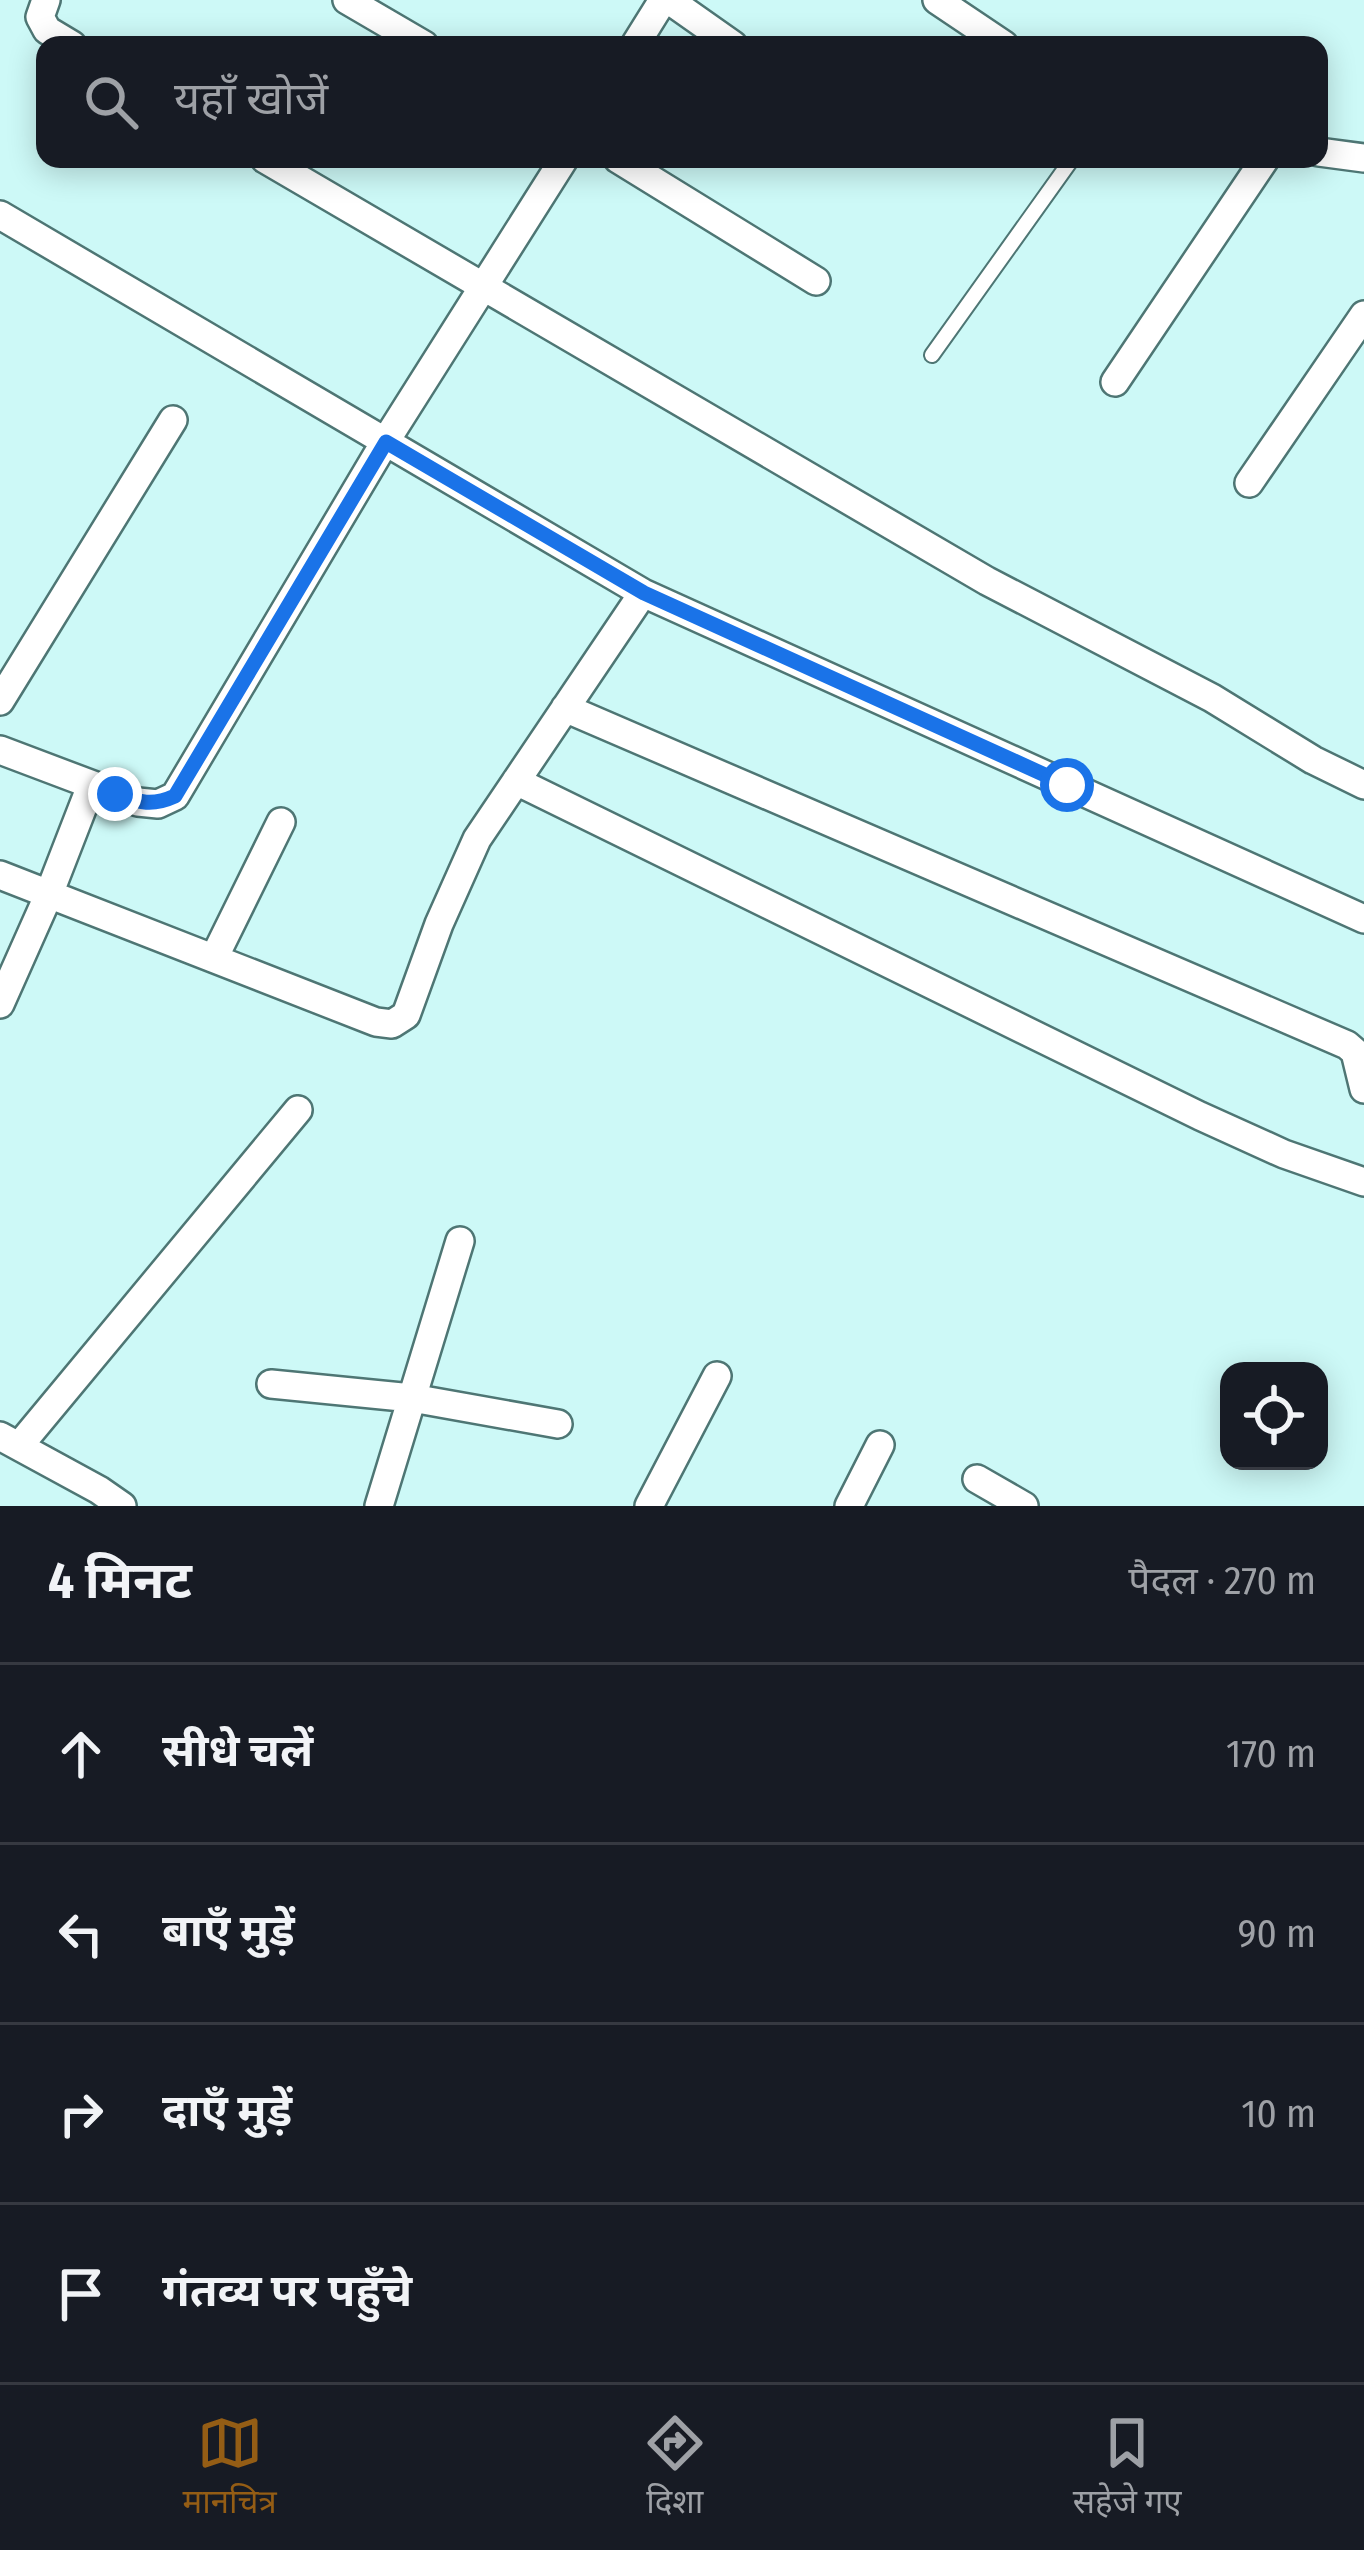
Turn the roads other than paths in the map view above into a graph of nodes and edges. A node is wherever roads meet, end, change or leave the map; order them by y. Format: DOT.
graph roads {
  1 [pos="46,0"];
  2 [pos="347,0"];
  3 [pos="666,0"];
  4 [pos="938,0"];
  5 [pos="56,36"];
  6 [pos="409,36"];
  7 [pos="640,36"];
  8 [pos="720,36"];
  9 [pos="991,36"];
  10 [pos="1328,153"];
  11 [pos="1364,158"];
  12 [pos="280,168"];
  13 [pos="558,168"];
  14 [pos="633,168"];
  15 [pos="1066,168"];
  16 [pos="1259,168"];
  17 [pos="0,214"];
  18 [pos="816,281"];
  19 [pos="483,288"];
  20 [pos="1364,315"];
  21 [pos="932,356"];
  22 [pos="1115,382"];
  23 [pos="173,420"];
  24 [pos="386,442"];
  25 [pos="1249,483"];
  26 [pos="644,593"];
  27 [pos="0,701"];
  28 [pos="566,708"];
  29 [pos="0,750"];
  30 [pos="516,781"];
  31 [pos="1364,785"];
  32 [pos="92,786"];
  33 [pos="281,822"];
  34 [pos="0,875"];
  35 [pos="49,894"];
  36 [pos="1364,919"];
  37 [pos="214,958"];
  38 [pos="0,1004"];
  39 [pos="1363,1082"];
  40 [pos="298,1110"];
  41 [pos="1364,1182"];
  42 [pos="460,1241"];
  43 [pos="717,1376"];
  44 [pos="271,1384"];
  45 [pos="412,1398"];
  46 [pos="558,1424"];
  47 [pos="10,1441"];
  48 [pos="880,1445"];
  49 [pos="976,1479"];
  50 [pos="122,1506"];
  51 [pos="379,1506"];
  52 [pos="649,1506"];
  53 [pos="849,1506"];
  54 [pos="1024,1506"];
  1 -- 5 [label="street"];
  2 -- 6 [label="street"];
  3 -- 7 [label="street"];
  3 -- 8 [label="street"];
  4 -- 9 [label="street"];
  10 -- 11 [label="street"];
  12 -- 19 [label="street"];
  13 -- 19 [label="street"];
  14 -- 18 [label="street"];
  15 -- 21 [label="lane"];
  16 -- 22 [label="street"];
  17 -- 24 [label="street"];
  19 -- 24 [label="street"];
  19 -- 31 [label="street"];
  20 -- 25 [label="street"];
  23 -- 27 [label="street"];
  24 -- 26 [label="street"];
  24 -- 32 [label="street"];
  26 -- 28 [label="street"];
  26 -- 36 [label="street"];
  28 -- 30 [label="street"];
  28 -- 39 [label="street"];
  29 -- 32 [label="street"];
  30 -- 37 [label="street"];
  30 -- 41 [label="street"];
  32 -- 35 [label="street"];
  33 -- 37 [label="street"];
  34 -- 35 [label="street"];
  35 -- 37 [label="street"];
  35 -- 38 [label="street"];
  40 -- 47 [label="street"];
  42 -- 45 [label="street"];
  43 -- 52 [label="street"];
  44 -- 45 [label="street"];
  45 -- 46 [label="street"];
  45 -- 51 [label="street"];
  47 -- 50 [label="street"];
  48 -- 53 [label="street"];
  49 -- 54 [label="street"];
}
